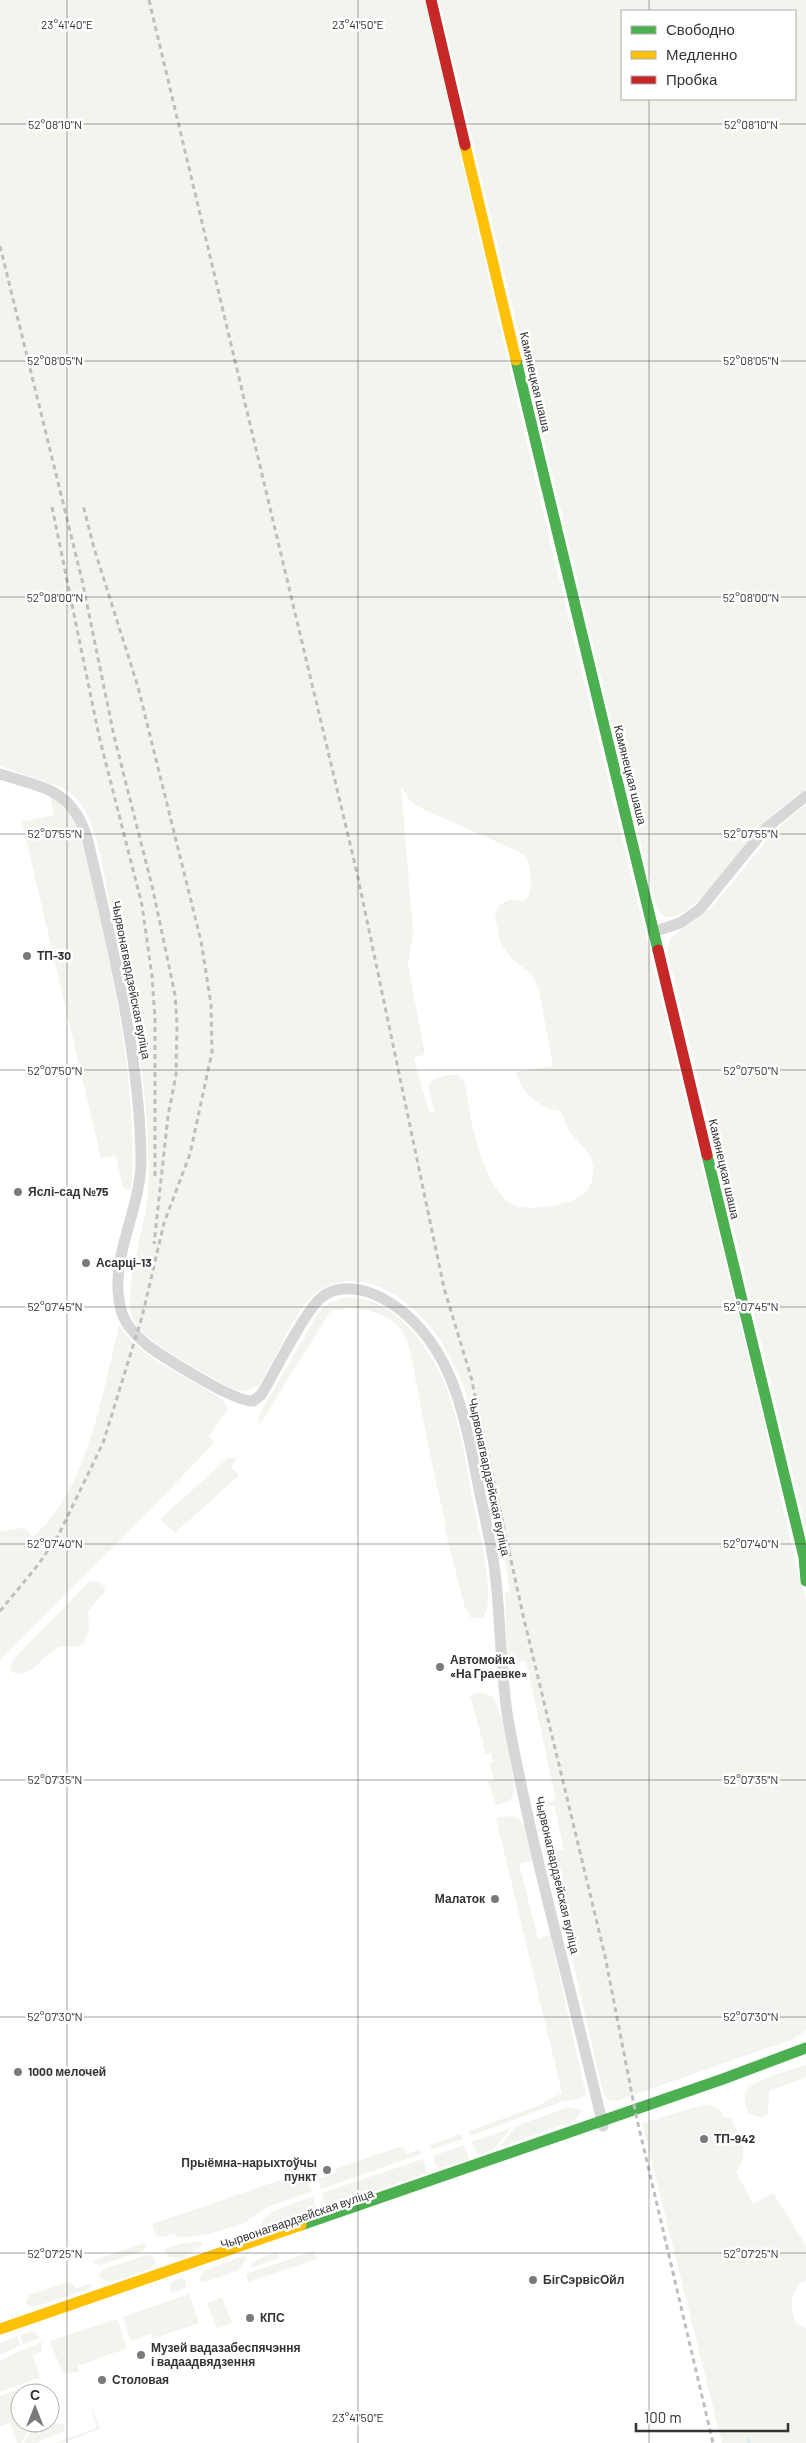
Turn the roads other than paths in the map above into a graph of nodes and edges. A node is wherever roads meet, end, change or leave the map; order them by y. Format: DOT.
graph roads {
  1 [pos="431,0"];
  2 [pos="0,774"];
  3 [pos="806,796"];
  4 [pos="653,932"];
  5 [pos="805,1558"];
  6 [pos="806,1581"];
  7 [pos="806,2048"];
  8 [pos="806,2059"];
  9 [pos="602,2123"];
  10 [pos="0,2329"];
  11 [pos="0,2338"];
  1 -- 4 [label="main road, Камянецкая шаша"];
  2 -- 9 [label="street, Чырвонагвардзейская вуліца"];
  3 -- 4 [label="street"];
  4 -- 5 [label="main road, Камянецкая шаша"];
  5 -- 6 [label="main road, Камянецкая шаша"];
  7 -- 9 [label="main road, Чырвонагвардзейская вуліца"];
  8 -- 9 [label="main road, Чырвонагвардзейская вуліца"];
  9 -- 10 [label="main road, Чырвонагвардзейская вуліца"];
  9 -- 11 [label="main road, Чырвонагвардзейская вуліца"];
}
